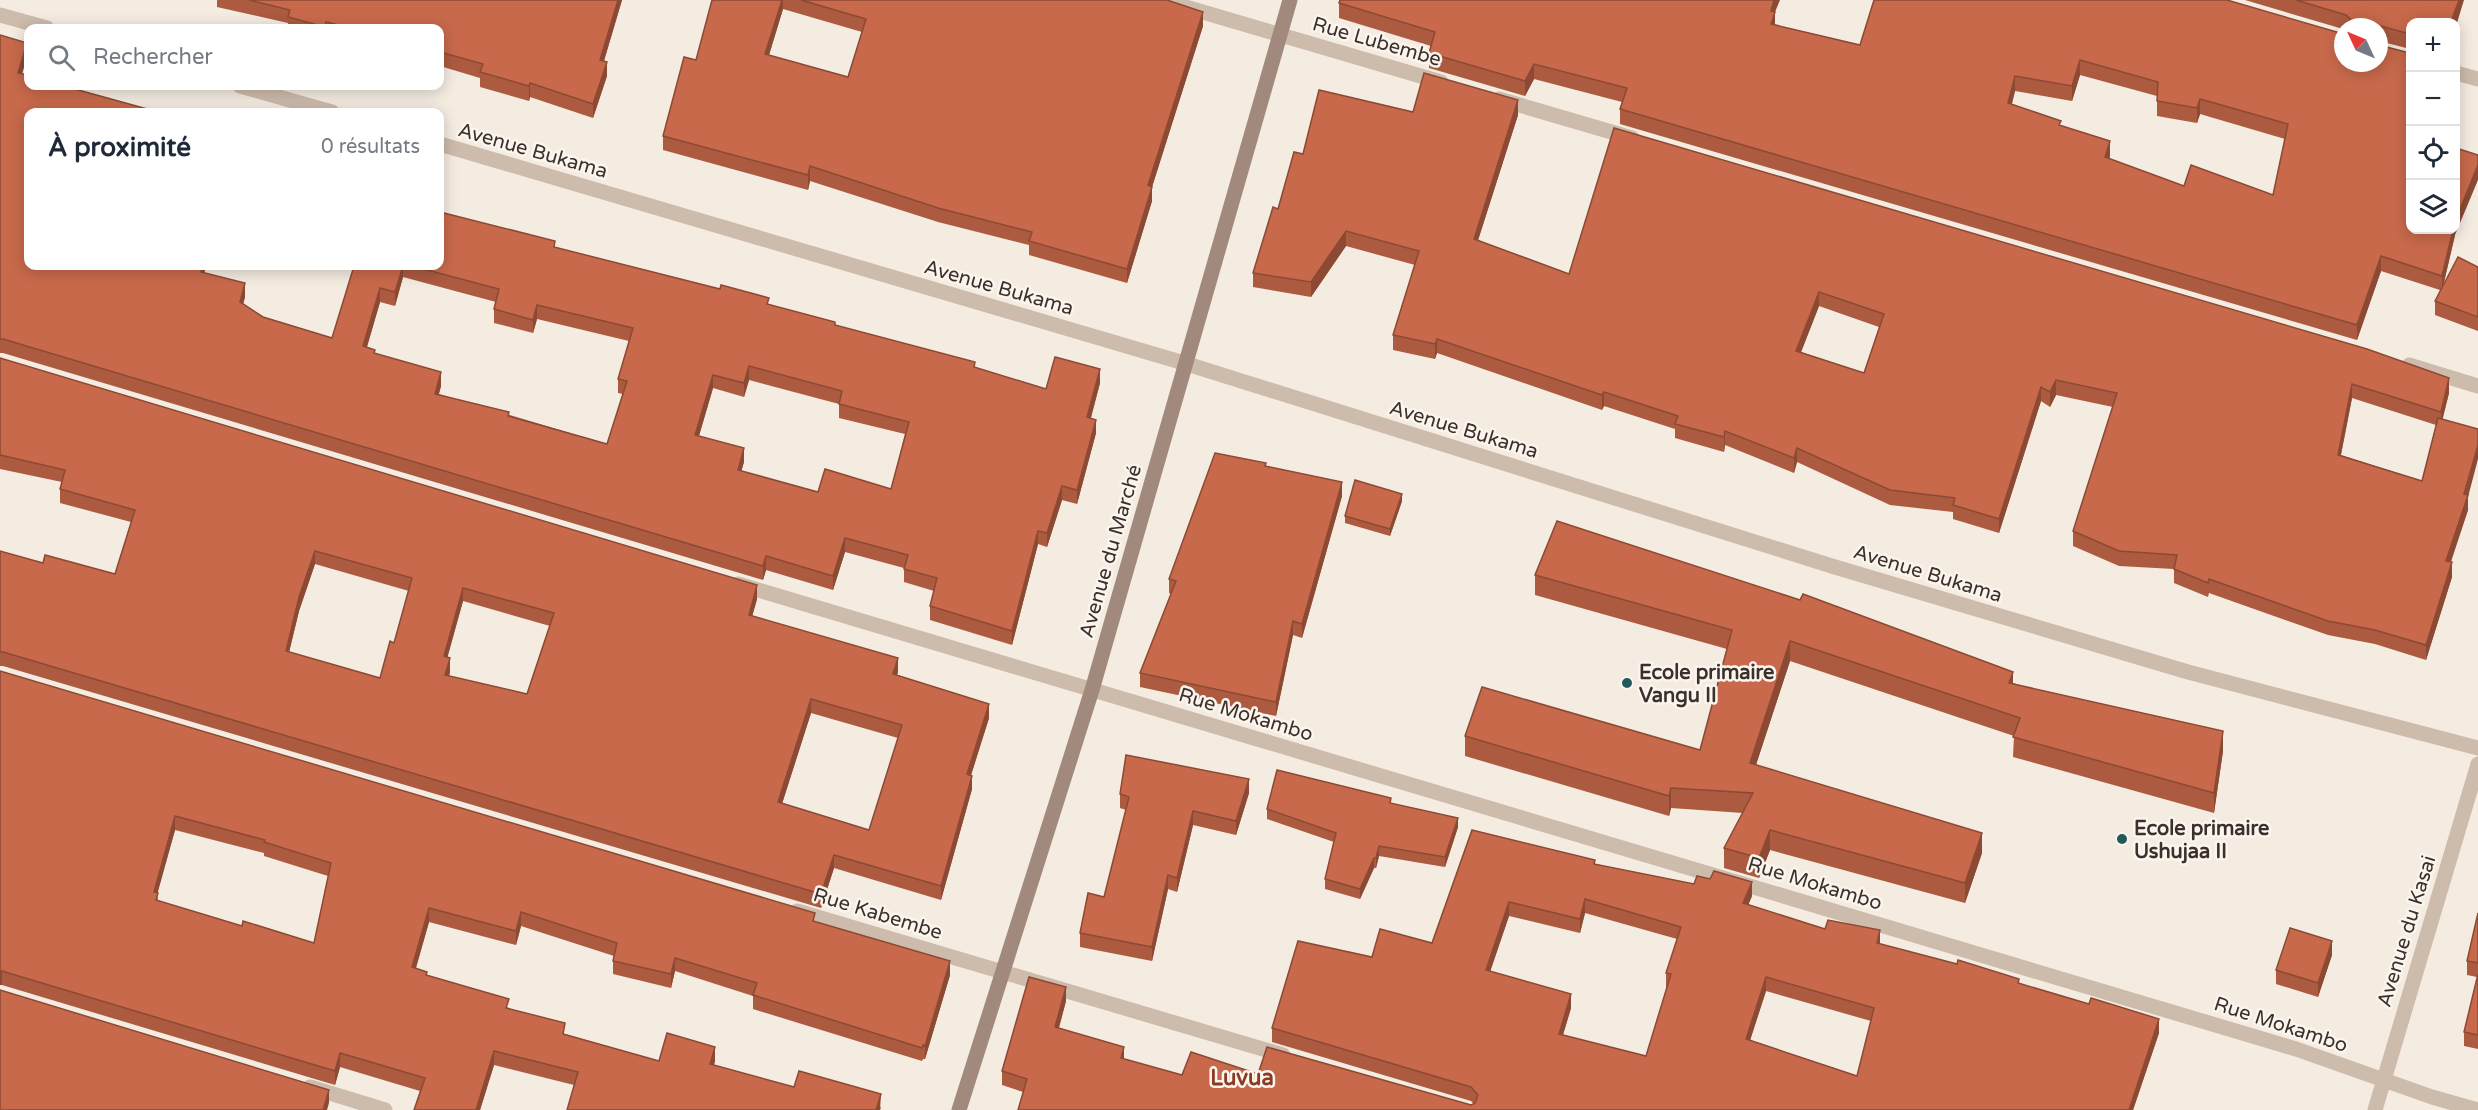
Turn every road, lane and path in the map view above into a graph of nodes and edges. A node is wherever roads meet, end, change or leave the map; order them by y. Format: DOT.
graph roads {
  1 [pos="1162,0"];
  2 [pos="1290,0"];
  3 [pos="0,15"];
  4 [pos="32,24"];
  5 [pos="1280,35"];
  6 [pos="2460,74"];
  7 [pos="2478,79"];
  8 [pos="1451,85"];
  9 [pos="254,90"];
  10 [pos="1485,95"];
  11 [pos="318,108"];
  12 [pos="1645,142"];
  13 [pos="444,145"];
  14 [pos="2398,362"];
  15 [pos="1184,363"];
  16 [pos="2478,386"];
  17 [pos="728,581"];
  18 [pos="1092,690"];
  19 [pos="2478,748"];
  20 [pos="2478,764"];
  21 [pos="786,908"];
  22 [pos="1003,972"];
  23 [pos="1298,1060"];
  24 [pos="2384,1080"];
  25 [pos="300,1084"];
  26 [pos="385,1110"];
  27 [pos="959,1110"];
  28 [pos="2375,1110"];
  29 [pos="2478,1110"];
  1 -- 5 [label="street, Rue Lubembe"];
  2 -- 5 [label="street, Avenue du Marché"];
  3 -- 4 [label="street"];
  5 -- 8 [label="street, Rue Lubembe"];
  5 -- 15 [label="street, Avenue du Marché"];
  6 -- 7 [label="street"];
  9 -- 11 [label="street"];
  10 -- 12 [label="street"];
  13 -- 15 [label="street, Avenue Bukama"];
  14 -- 16 [label="street"];
  15 -- 18 [label="street, Avenue du Marché"];
  15 -- 19 [label="street, Avenue Bukama"];
  17 -- 18 [label="street, Rue Mokambo"];
  18 -- 22 [label="street, Avenue du Marché"];
  18 -- 24 [label="street, Rue Mokambo"];
  20 -- 24 [label="street, Avenue du Kasai"];
  21 -- 22 [label="street, Rue Kabembe"];
  22 -- 23 [label="street, Rue Kabembe"];
  22 -- 27 [label="street, Avenue du Marché"];
  24 -- 28 [label="street, Avenue du Kasai"];
  24 -- 29 [label="street, Rue Mokambo"];
  25 -- 26 [label="street"];
}
